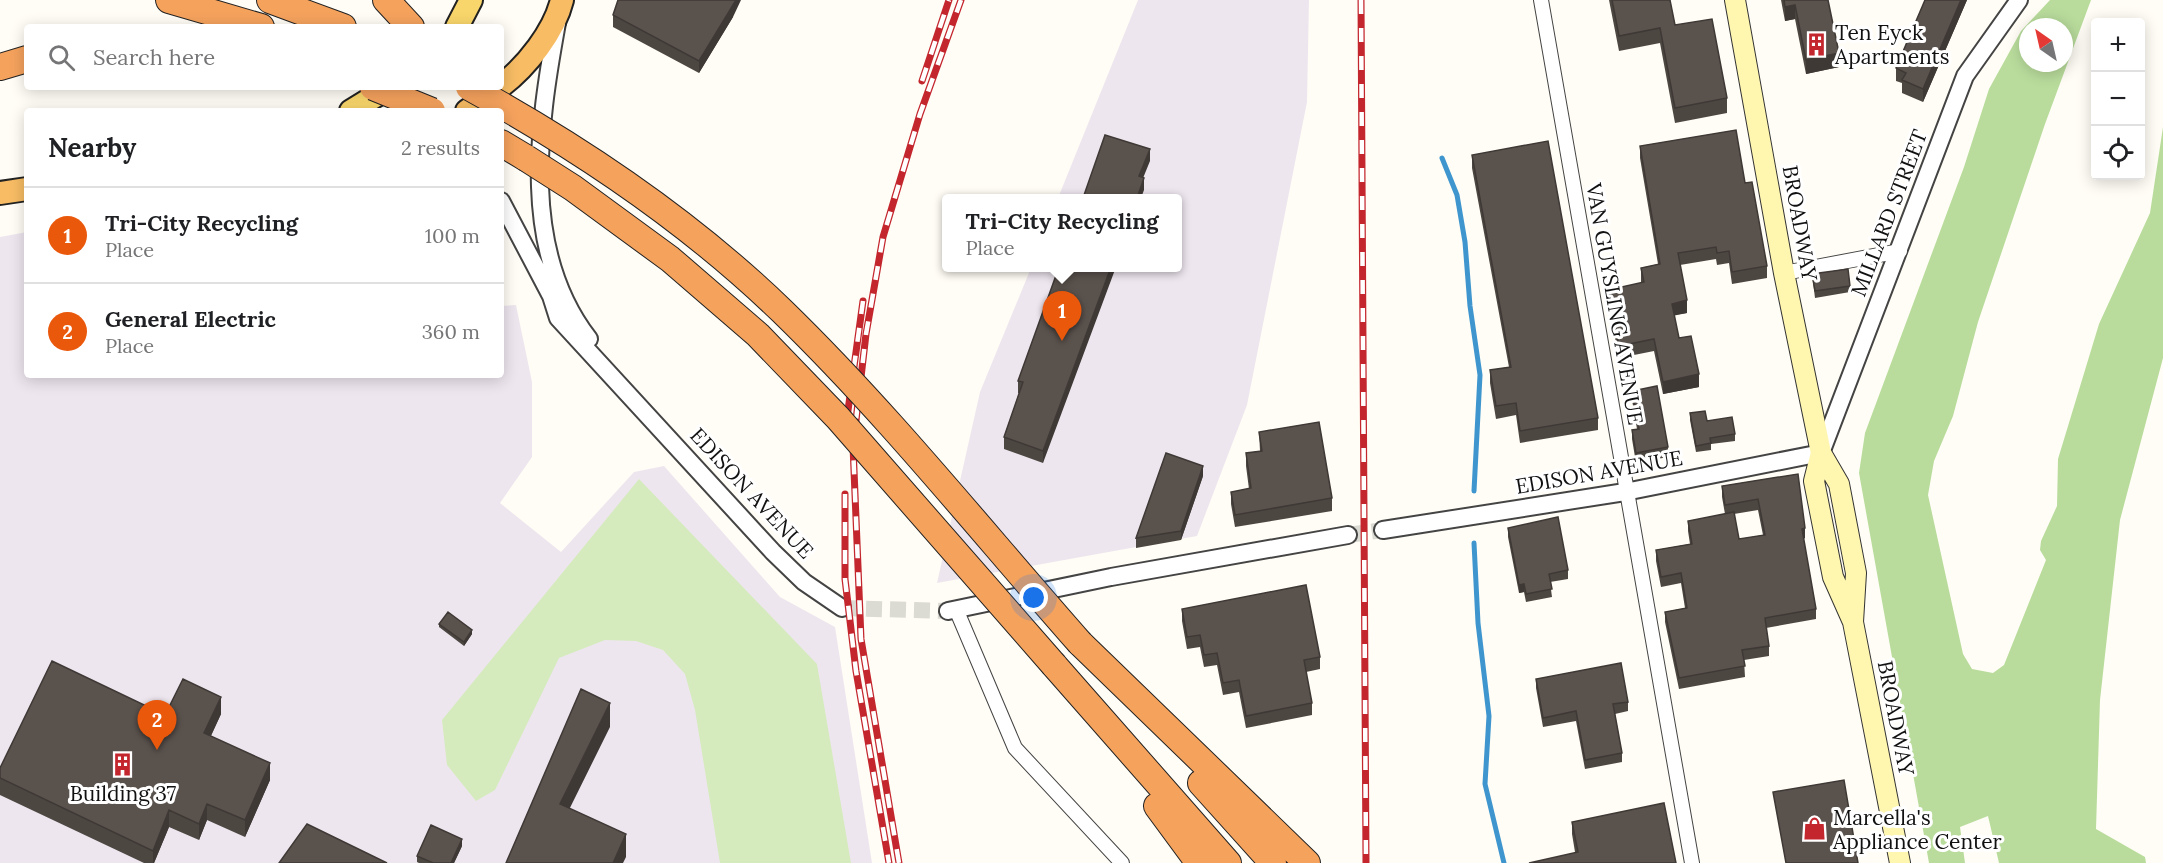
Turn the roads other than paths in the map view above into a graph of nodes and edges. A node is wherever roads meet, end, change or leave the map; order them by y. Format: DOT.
graph roads {
  1 [pos="169,0"];
  2 [pos="270,0"];
  3 [pos="386,0"];
  4 [pos="471,0"];
  5 [pos="1541,0"];
  6 [pos="1735,0"];
  7 [pos="2019,0"];
  8 [pos="562,4"];
  9 [pos="251,24"];
  10 [pos="335,24"];
  11 [pos="407,24"];
  12 [pos="459,24"];
  13 [pos="24,60"];
  14 [pos="0,67"];
  15 [pos="504,84"];
  16 [pos="380,90"];
  17 [pos="385,90"];
  18 [pos="407,90"];
  19 [pos="474,90"];
  20 [pos="493,90"];
  21 [pos="497,90"];
  22 [pos="356,108"];
  23 [pos="425,108"];
  24 [pos="440,108"];
  25 [pos="471,108"];
  26 [pos="543,129"];
  27 [pos="504,145"];
  28 [pos="24,189"];
  29 [pos="0,192"];
  30 [pos="504,207"];
  31 [pos="1900,251"];
  32 [pos="1784,273"];
  33 [pos="636,399"];
  34 [pos="1821,453"];
  35 [pos="1625,492"];
  36 [pos="1383,530"];
  37 [pos="1348,535"];
  38 [pos="842,608"];
  39 [pos="952,610"];
  40 [pos="1080,643"];
  41 [pos="1054,665"];
  42 [pos="1898,861"];
  43 [pos="1122,863"];
  44 [pos="1199,863"];
  45 [pos="1228,863"];
  46 [pos="1273,863"];
  47 [pos="1307,863"];
  48 [pos="1692,863"];
  1 -- 9 [label="highway"];
  2 -- 10 [label="highway"];
  3 -- 11 [label="highway"];
  4 -- 12 [label="main road"];
  5 -- 35 [label="street, VAN GUYSLING AVENUE"];
  6 -- 32 [label="main road, BROADWAY"];
  7 -- 31 [label="street, MILLARD STREET"];
  8 -- 15 [label="highway"];
  8 -- 33 [label="street, EDISON AVENUE"];
  13 -- 14 [label="highway"];
  16 -- 23 [label="highway, bridge"];
  17 -- 22 [label="main road"];
  18 -- 24 [label="highway"];
  19 -- 26 [label="highway, bridge"];
  20 -- 26 [label="highway, bridge"];
  21 -- 25 [label="highway"];
  26 -- 40 [label="highway, bridge"];
  27 -- 41 [label="highway, bridge"];
  28 -- 29 [label="highway"];
  30 -- 33 [label="street, EDISON AVENUE"];
  31 -- 32 [label="street"];
  31 -- 34 [label="street, MILLARD STREET"];
  32 -- 34 [label="main road, BROADWAY"];
  33 -- 38 [label="street, EDISON AVENUE"];
  34 -- 35 [label="street, EDISON AVENUE"];
  34 -- 42 [label="main road, BROADWAY"];
  35 -- 36 [label="street, EDISON AVENUE"];
  35 -- 48 [label="street, VAN GUYSLING AVENUE"];
  37 -- 39 [label="street"];
  39 -- 43 [label="street"];
  40 -- 46 [label="highway"];
  40 -- 47 [label="highway"];
  41 -- 44 [label="highway"];
  41 -- 45 [label="highway"];
}
